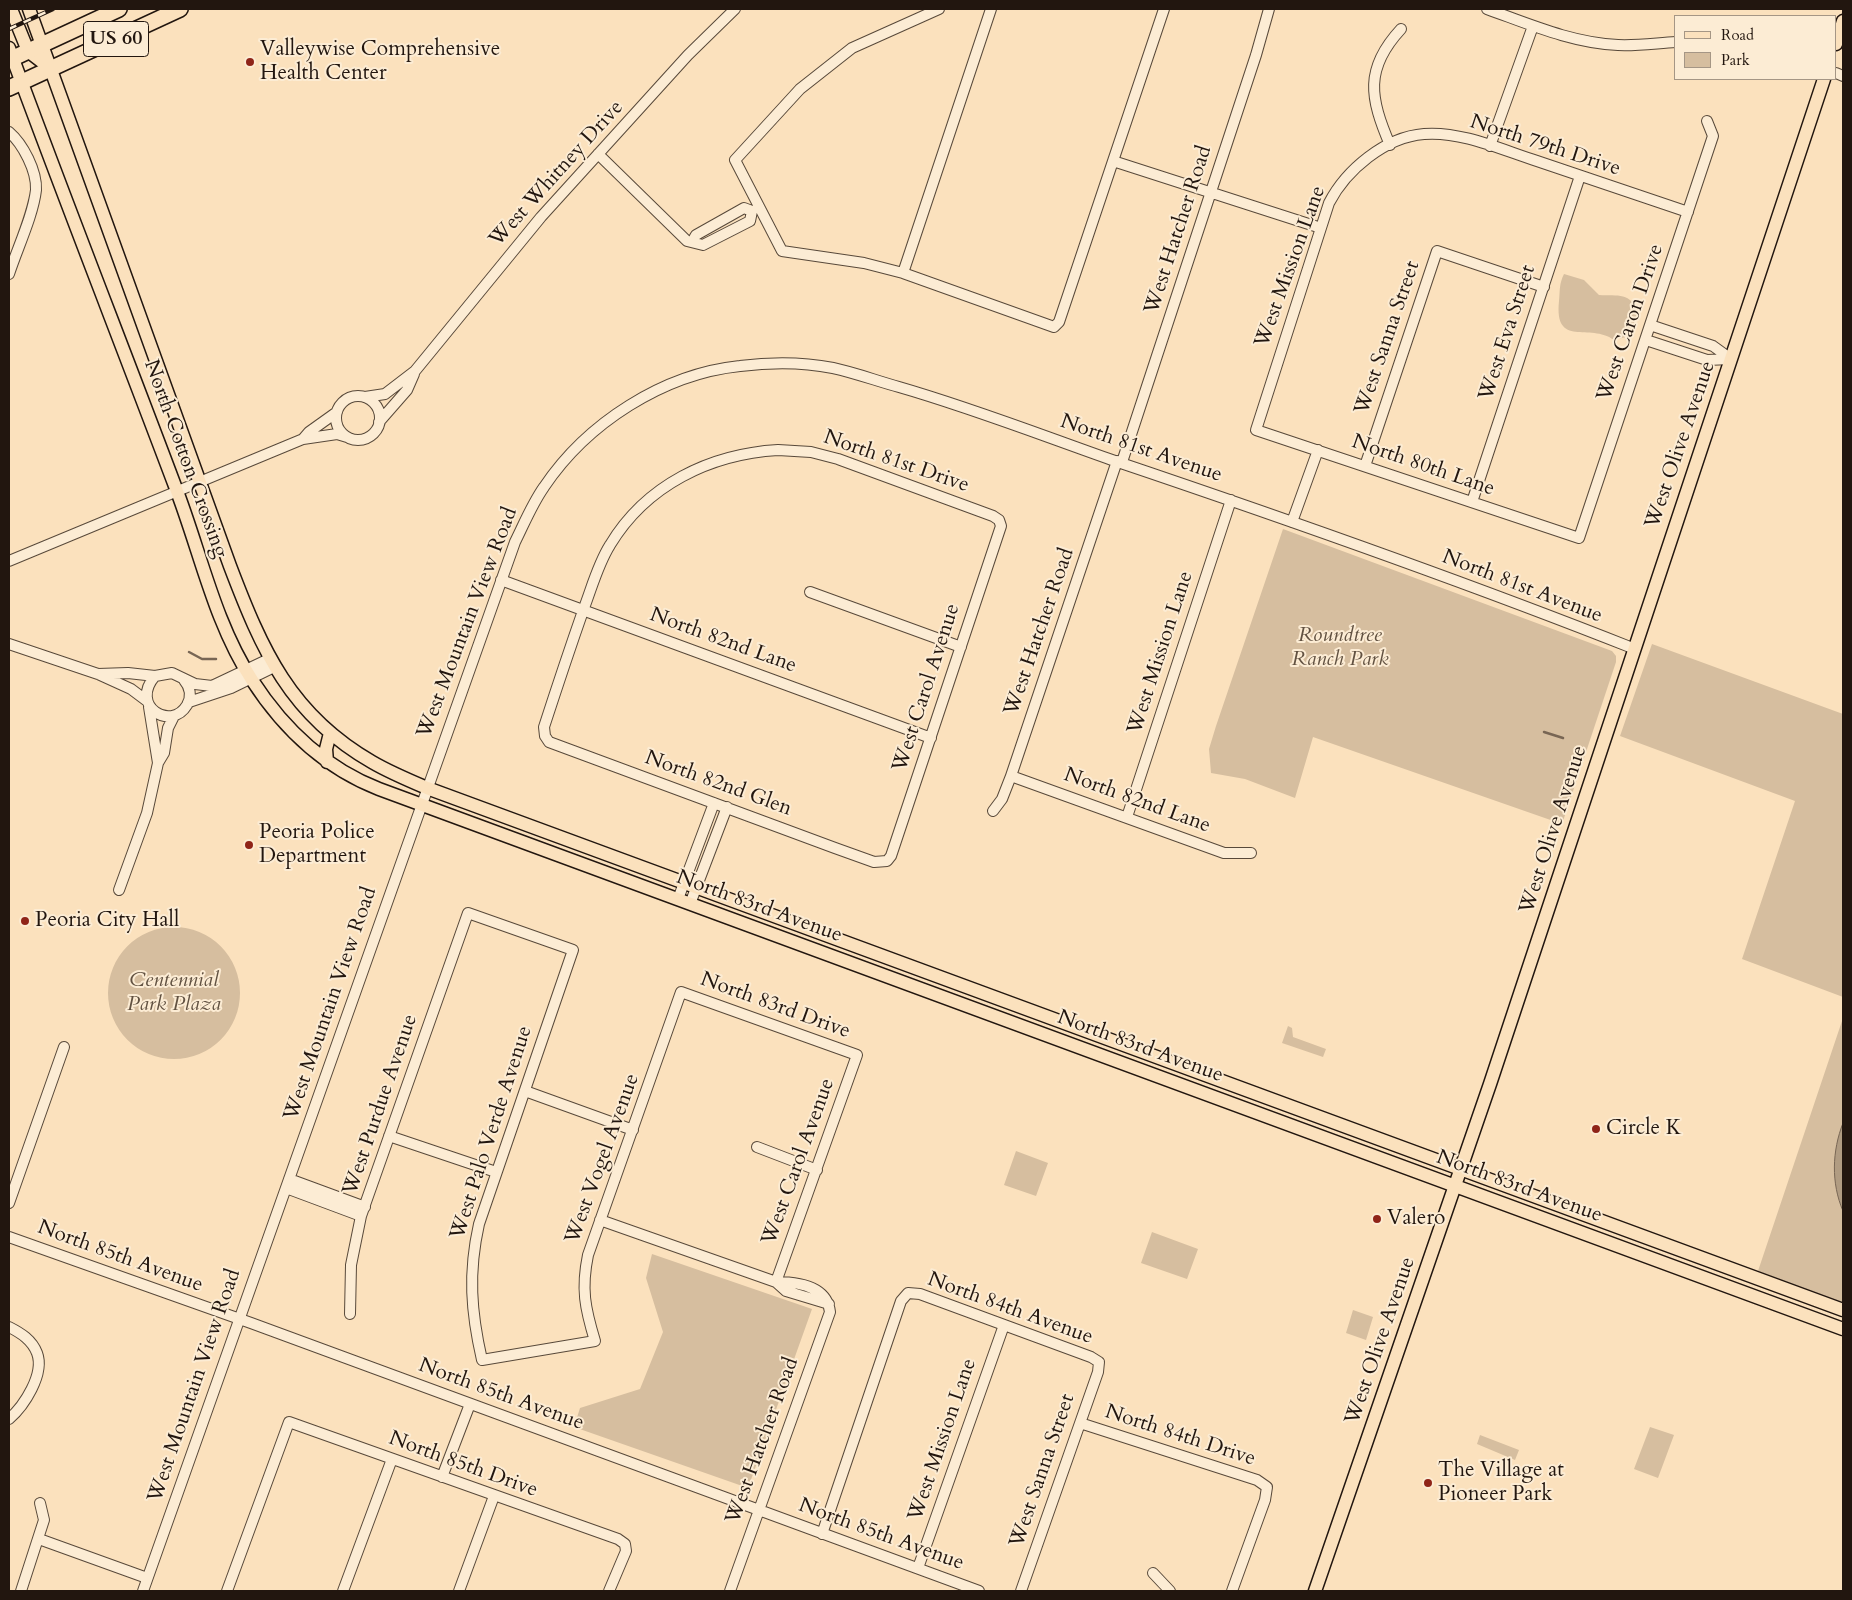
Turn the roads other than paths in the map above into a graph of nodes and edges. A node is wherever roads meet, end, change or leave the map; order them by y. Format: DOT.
graph roads {
  1 [pos="10,9"];
  2 [pos="29,9"];
  3 [pos="119,9"];
  4 [pos="180,9"];
  5 [pos="735,9"];
  6 [pos="939,9"];
  7 [pos="991,9"];
  8 [pos="1164,9"];
  9 [pos="1268,9"];
  10 [pos="1487,9"];
  11 [pos="1843,22"];
  12 [pos="1533,26"];
  13 [pos="1401,29"];
  14 [pos="1837,41"];
  15 [pos="1674,42"];
  16 [pos="42,44"];
  17 [pos="28,51"];
  18 [pos="10,56"];
  19 [pos="50,68"];
  20 [pos="1824,80"];
  21 [pos="15,85"];
  22 [pos="1707,121"];
  23 [pos="9,132"];
  24 [pos="1390,145"];
  25 [pos="1490,146"];
  26 [pos="598,154"];
  27 [pos="1114,161"];
  28 [pos="1580,176"];
  29 [pos="1211,192"];
  30 [pos="756,209"];
  31 [pos="1688,212"];
  32 [pos="1321,228"];
  33 [pos="903,273"];
  34 [pos="9,274"];
  35 [pos="1544,287"];
  36 [pos="1650,325"];
  37 [pos="1646,340"];
  38 [pos="1732,359"];
  39 [pos="416,371"];
  40 [pos="365,397"];
  41 [pos="628,407"];
  42 [pos="337,412"];
  43 [pos="379,422"];
  44 [pos="1256,430"];
  45 [pos="347,436"];
  46 [pos="303,438"];
  47 [pos="1318,450"];
  48 [pos="1120,462"];
  49 [pos="1365,466"];
  50 [pos="200,480"];
  51 [pos="177,490"];
  52 [pos="1231,500"];
  53 [pos="1472,502"];
  54 [pos="999,520"];
  55 [pos="1292,522"];
  56 [pos="1579,538"];
  57 [pos="9,561"];
  58 [pos="501,580"];
  59 [pos="810,592"];
  60 [pos="584,609"];
  61 [pos="9,644"];
  62 [pos="961,647"];
  63 [pos="1635,649"];
  64 [pos="271,663"];
  65 [pos="98,674"];
  66 [pos="248,675"];
  67 [pos="155,676"];
  68 [pos="184,680"];
  69 [pos="189,702"];
  70 [pos="148,703"];
  71 [pos="174,716"];
  72 [pos="330,733"];
  73 [pos="931,738"];
  74 [pos="327,762"];
  75 [pos="158,763"];
  76 [pos="1011,776"];
  77 [pos="427,788"];
  78 [pos="714,803"];
  79 [pos="421,805"];
  80 [pos="726,807"];
  81 [pos="993,811"];
  82 [pos="1126,817"];
  83 [pos="1251,853"];
  84 [pos="881,862"];
  85 [pos="691,884"];
  86 [pos="119,890"];
  87 [pos="684,901"];
  88 [pos="468,913"];
  89 [pos="681,992"];
  90 [pos="64,1047"];
  91 [pos="857,1055"];
  92 [pos="1235,1086"];
  93 [pos="525,1090"];
  94 [pos="1229,1101"];
  95 [pos="633,1130"];
  96 [pos="389,1136"];
  97 [pos="756,1147"];
  98 [pos="1462,1168"];
  99 [pos="817,1170"];
  100 [pos="496,1172"];
  101 [pos="288,1183"];
  102 [pos="1456,1185"];
  103 [pos="9,1203"];
  104 [pos="363,1211"];
  105 [pos="600,1220"];
  106 [pos="9,1237"];
  107 [pos="1738,1271"];
  108 [pos="776,1282"];
  109 [pos="1732,1288"];
  110 [pos="1843,1310"];
  111 [pos="350,1314"];
  112 [pos="238,1319"];
  113 [pos="1004,1325"];
  114 [pos="9,1327"];
  115 [pos="1843,1329"];
  116 [pos="595,1341"];
  117 [pos="1099,1362"];
  118 [pos="470,1404"];
  119 [pos="9,1419"];
  120 [pos="1080,1423"];
  121 [pos="392,1459"];
  122 [pos="442,1477"];
  123 [pos="494,1496"];
  124 [pos="40,1503"];
  125 [pos="758,1509"];
  126 [pos="822,1534"];
  127 [pos="39,1539"];
  128 [pos="918,1568"];
  129 [pos="1153,1574"];
  130 [pos="147,1578"];
  131 [pos="734,1590"];
  132 [pos="21,1591"];
  133 [pos="143,1591"];
  134 [pos="227,1591"];
  135 [pos="343,1591"];
  136 [pos="459,1591"];
  137 [pos="609,1591"];
  138 [pos="979,1591"];
  139 [pos="1021,1591"];
  140 [pos="1170,1591"];
  141 [pos="1232,1591"];
  142 [pos="1315,1591"];
  1 -- 17 [label="main road"];
  2 -- 16 [label="main road, North Cotton Crossing"];
  3 -- 16 [label="highway, US 60"];
  4 -- 19 [label="highway, US 60"];
  5 -- 26 [label="street, West Whitney Drive"];
  6 -- 30 [label="street"];
  7 -- 33 [label="street"];
  8 -- 27 [label="street"];
  9 -- 29 [label="street, West Hatcher Road"];
  10 -- 12 [label="street"];
  11 -- 14 [label="main road"];
  12 -- 15 [label="street"];
  12 -- 25 [label="street"];
  13 -- 24 [label="street"];
  16 -- 17 [label="highway, US 60"];
  16 -- 19 [label="main road, North Cotton Crossing"];
  17 -- 18 [label="highway, US 60"];
  17 -- 19 [label="main road"];
  18 -- 21 [label="main road, North Cotton Crossing"];
  19 -- 21 [label="highway, US 60"];
  19 -- 50 [label="main road, North Cotton Crossing"];
  20 -- 38 [label="main road, West Olive Avenue"];
  21 -- 51 [label="main road, North Cotton Crossing"];
  22 -- 31 [label="street, West Caron Drive"];
  23 -- 34 [label="street"];
  24 -- 25 [label="street, North 79th Drive"];
  24 -- 32 [label="street, West Mission Lane"];
  25 -- 28 [label="street, North 79th Drive"];
  26 -- 30 [label="street"];
  26 -- 39 [label="street, West Whitney Drive"];
  27 -- 29 [label="street"];
  27 -- 33 [label="street"];
  28 -- 31 [label="street, North 79th Drive"];
  28 -- 35 [label="street, West Eva Street"];
  29 -- 32 [label="street"];
  29 -- 48 [label="street, West Hatcher Road"];
  30 -- 33 [label="street"];
  31 -- 36 [label="street, West Caron Drive"];
  32 -- 44 [label="street, West Mission Lane"];
  35 -- 49 [label="street, West Sanna Street"];
  35 -- 53 [label="street, West Eva Street"];
  36 -- 37 [label="street, West Caron Drive"];
  36 -- 38 [label="street"];
  37 -- 38 [label="street"];
  37 -- 56 [label="street, West Caron Drive"];
  38 -- 63 [label="main road, West Olive Avenue"];
  39 -- 40 [label="street, West Whitney Drive"];
  39 -- 43 [label="street, West Whitney Drive"];
  40 -- 42 [label="street, West Whitney Drive"];
  40 -- 43 [label="street"];
  41 -- 48 [label="street, North 81st Avenue"];
  41 -- 58 [label="street, West Mountain View Road"];
  42 -- 45 [label="street"];
  42 -- 46 [label="street, West Whitney Drive"];
  43 -- 45 [label="street, West Whitney Drive"];
  44 -- 47 [label="street, North 80th Lane"];
  45 -- 46 [label="street, West Whitney Drive"];
  46 -- 50 [label="street, West Whitney Drive"];
  47 -- 49 [label="street, North 80th Lane"];
  47 -- 55 [label="street"];
  48 -- 52 [label="street, North 81st Avenue"];
  48 -- 76 [label="street, West Hatcher Road"];
  49 -- 53 [label="street, North 80th Lane"];
  50 -- 51 [label="street, West Whitney Drive"];
  50 -- 64 [label="main road, North Cotton Crossing"];
  51 -- 57 [label="street, West Whitney Drive"];
  51 -- 66 [label="main road, North Cotton Crossing"];
  52 -- 55 [label="street, North 81st Avenue"];
  52 -- 82 [label="street, West Mission Lane"];
  53 -- 56 [label="street, North 80th Lane"];
  54 -- 60 [label="street, North 81st Drive"];
  54 -- 62 [label="street, West Carol Avenue"];
  55 -- 63 [label="street, North 81st Avenue"];
  58 -- 60 [label="street, North 82nd Lane"];
  58 -- 77 [label="street, West Mountain View Road"];
  59 -- 62 [label="street"];
  60 -- 73 [label="street, North 82nd Lane"];
  60 -- 78 [label="street, North 82nd Glen"];
  61 -- 65 [label="street"];
  62 -- 73 [label="street, West Carol Avenue"];
  63 -- 98 [label="main road, West Olive Avenue"];
  64 -- 66 [label="street"];
  64 -- 72 [label="main road, North Cotton Crossing"];
  65 -- 67 [label="street"];
  65 -- 70 [label="street"];
  66 -- 68 [label="street"];
  66 -- 69 [label="street"];
  66 -- 74 [label="main road, North Cotton Crossing"];
  67 -- 68 [label="street"];
  67 -- 70 [label="street"];
  68 -- 69 [label="street"];
  69 -- 71 [label="street"];
  70 -- 71 [label="street"];
  70 -- 75 [label="street"];
  71 -- 75 [label="street"];
  72 -- 74 [label="main road"];
  72 -- 77 [label="main road, North Cotton Crossing"];
  73 -- 84 [label="street, West Carol Avenue"];
  74 -- 79 [label="main road, North Cotton Crossing"];
  75 -- 86 [label="street"];
  76 -- 81 [label="street, West Hatcher Road"];
  76 -- 82 [label="street, North 82nd Lane"];
  77 -- 79 [label="street, West Mountain View Road"];
  77 -- 85 [label="main road, North 83rd Avenue"];
  78 -- 80 [label="street, North 82nd Glen"];
  78 -- 85 [label="street"];
  79 -- 87 [label="main road, North 83rd Avenue"];
  79 -- 101 [label="street, West Mountain View Road"];
  80 -- 84 [label="street, North 82nd Glen"];
  80 -- 85 [label="street"];
  82 -- 83 [label="street, North 82nd Lane"];
  85 -- 87 [label="street"];
  85 -- 92 [label="main road, North 83rd Avenue"];
  87 -- 94 [label="main road, North 83rd Avenue"];
  88 -- 93 [label="street, West Palo Verde Avenue"];
  88 -- 96 [label="street, West Purdue Avenue"];
  89 -- 91 [label="street, North 83rd Drive"];
  89 -- 95 [label="street, West Vogel Avenue"];
  90 -- 103 [label="street"];
  91 -- 99 [label="street, West Carol Avenue"];
  92 -- 94 [label="main road"];
  92 -- 98 [label="main road, North 83rd Avenue"];
  93 -- 95 [label="street"];
  93 -- 100 [label="street, West Palo Verde Avenue"];
  94 -- 102 [label="main road, North 83rd Avenue"];
  95 -- 105 [label="street, West Vogel Avenue"];
  96 -- 100 [label="street"];
  96 -- 104 [label="street, West Purdue Avenue"];
  97 -- 99 [label="street"];
  98 -- 102 [label="main road, West Olive Avenue"];
  98 -- 107 [label="main road, North 83rd Avenue"];
  99 -- 108 [label="street, West Carol Avenue"];
  100 -- 116 [label="street, West Palo Verde Avenue"];
  101 -- 104 [label="street"];
  101 -- 112 [label="street, West Mountain View Road"];
  102 -- 109 [label="main road, North 83rd Avenue"];
  102 -- 142 [label="main road, West Olive Avenue"];
  104 -- 111 [label="street, West Purdue Avenue"];
  105 -- 108 [label="street"];
  105 -- 116 [label="street, West Vogel Avenue"];
  106 -- 112 [label="street, North 85th Avenue"];
  107 -- 109 [label="main road"];
  107 -- 110 [label="main road, North 83rd Avenue"];
  108 -- 125 [label="street, West Hatcher Road"];
  109 -- 115 [label="main road, North 83rd Avenue"];
  112 -- 118 [label="street, North 85th Avenue"];
  112 -- 130 [label="street, West Mountain View Road"];
  113 -- 117 [label="street, North 84th Avenue"];
  113 -- 126 [label="street, North 84th Avenue"];
  113 -- 128 [label="street, West Mission Lane"];
  114 -- 119 [label="street"];
  117 -- 120 [label="street, West Sanna Street"];
  118 -- 122 [label="street"];
  118 -- 125 [label="street, North 85th Avenue"];
  120 -- 139 [label="street, West Sanna Street"];
  120 -- 141 [label="street, North 84th Drive"];
  121 -- 122 [label="street, North 85th Drive"];
  121 -- 134 [label="street, North 85th Drive"];
  121 -- 135 [label="street"];
  122 -- 123 [label="street, North 85th Drive"];
  123 -- 136 [label="street"];
  123 -- 137 [label="street, North 85th Drive"];
  124 -- 127 [label="street"];
  125 -- 126 [label="street, North 85th Avenue"];
  125 -- 131 [label="street, West Hatcher Road"];
  126 -- 128 [label="street, North 85th Avenue"];
  127 -- 130 [label="street"];
  127 -- 132 [label="street"];
  128 -- 138 [label="street, North 85th Avenue"];
  129 -- 140 [label="street"];
  130 -- 133 [label="street, West Mountain View Road"];
}
